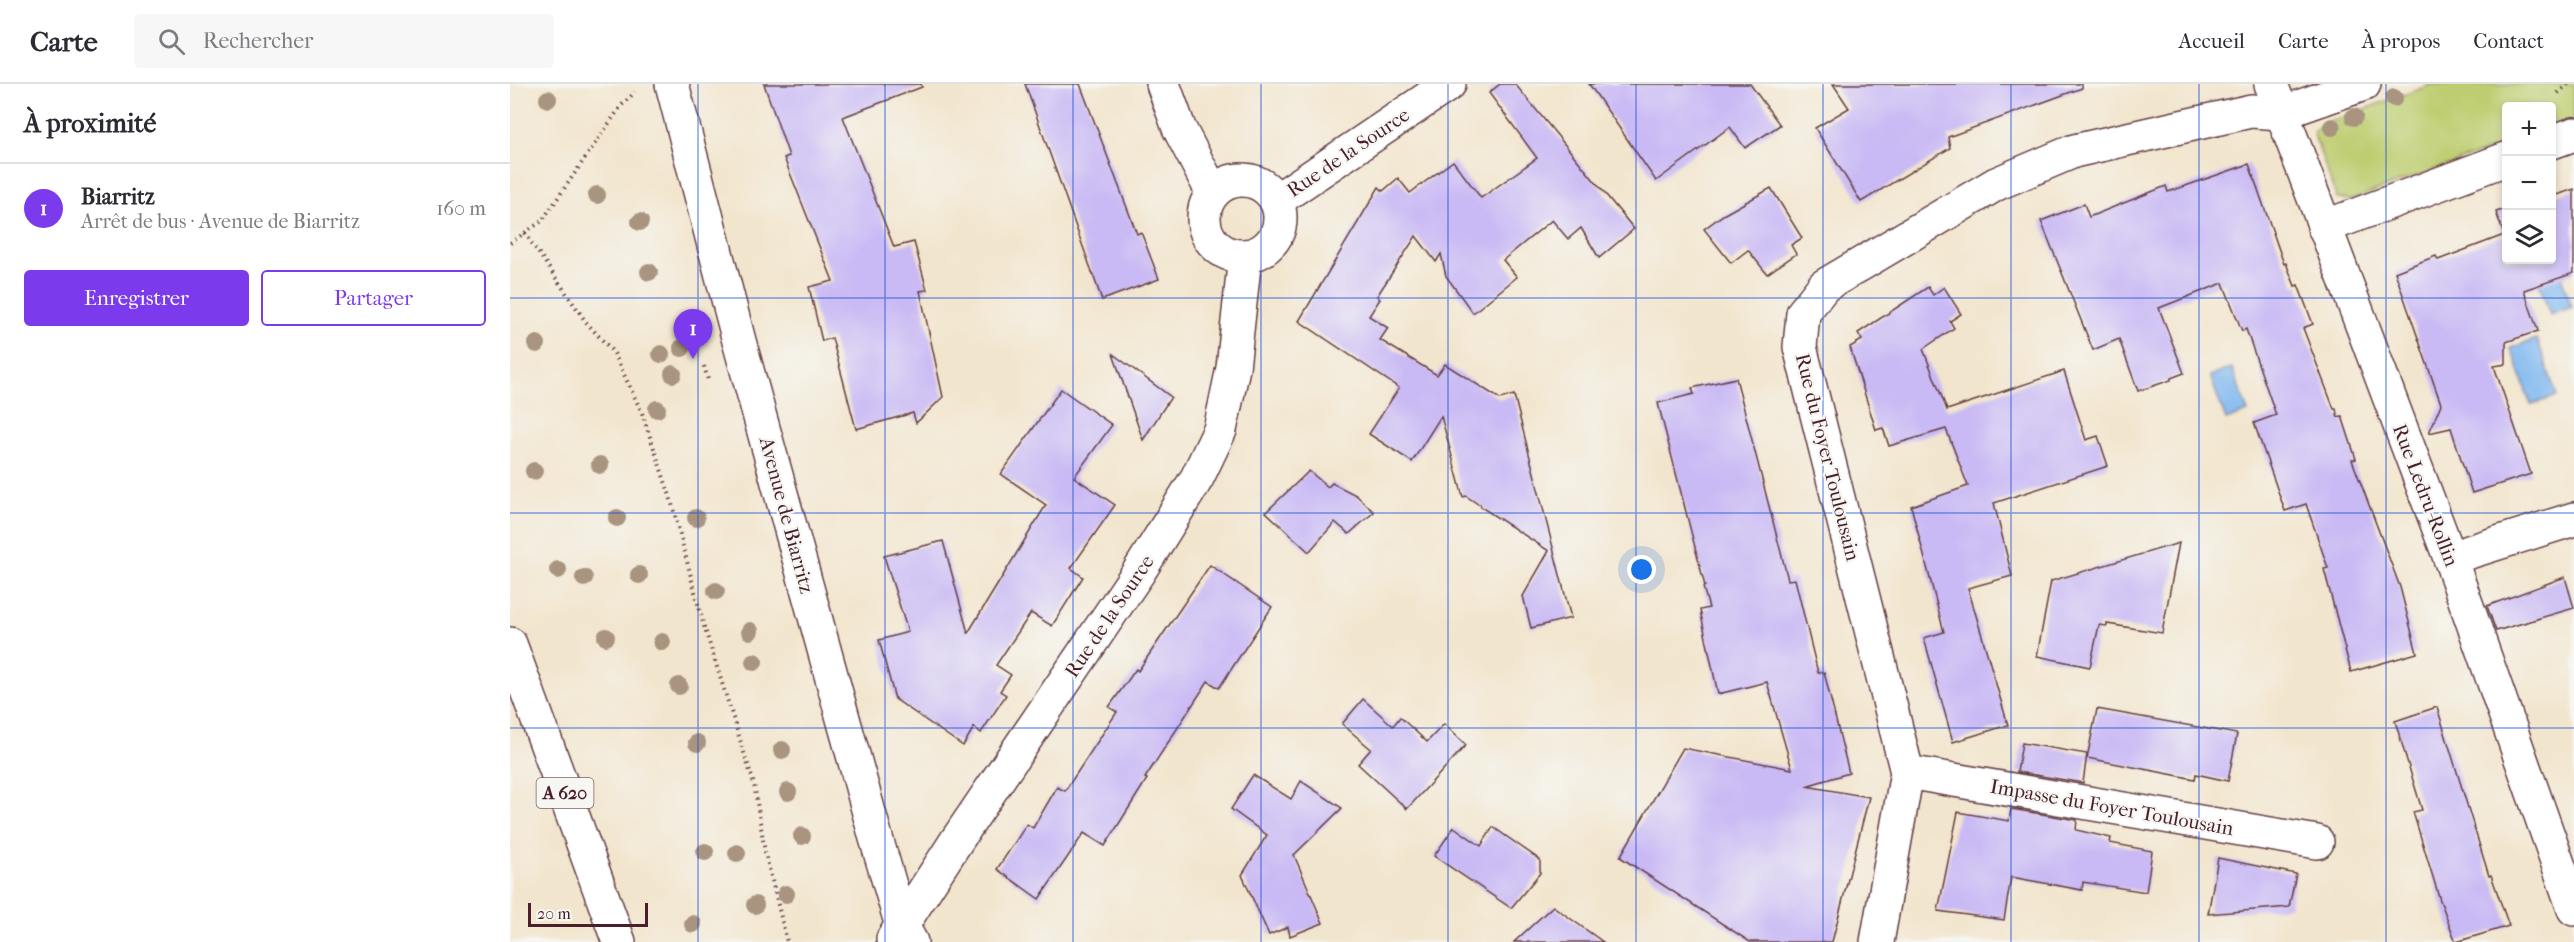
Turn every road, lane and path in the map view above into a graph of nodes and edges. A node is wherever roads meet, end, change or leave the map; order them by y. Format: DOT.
graph roads {
  1 [pos="672,84"];
  2 [pos="1163,84"];
  3 [pos="1449,84"];
  4 [pos="2364,84"];
  5 [pos="2568,84"];
  6 [pos="635,91"];
  7 [pos="2558,93"];
  8 [pos="2276,98"];
  9 [pos="2574,134"];
  10 [pos="2556,141"];
  11 [pos="2502,160"];
  12 [pos="1214,193"];
  13 [pos="1277,200"];
  14 [pos="2324,227"];
  15 [pos="525,232"];
  16 [pos="510,243"];
  17 [pos="1245,256"];
  18 [pos="2574,519"];
  19 [pos="2450,558"];
  20 [pos="510,644"];
  21 [pos="1907,772"];
  22 [pos="2317,842"];
  23 [pos="2574,909"];
  24 [pos="901,937"];
  25 [pos="619,942"];
  26 [pos="787,942"];
  27 [pos="1876,942"];
  1 -- 24 [label="main road, Avenue de Biarritz"];
  2 -- 12 [label="main road"];
  3 -- 13 [label="main road, Rue de la Source"];
  4 -- 8 [label="main road"];
  5 -- 7 [label="path"];
  6 -- 15 [label="path"];
  8 -- 14 [label="main road, Rue Ledru-Rollin"];
  8 -- 21 [label="main road, Rue du Foyer Toulousain"];
  9 -- 10 [label="main road"];
  11 -- 14 [label="main road"];
  12 -- 13 [label="main road"];
  12 -- 17 [label="main road"];
  13 -- 17 [label="main road"];
  14 -- 19 [label="main road, Rue Ledru-Rollin"];
  15 -- 16 [label="path"];
  15 -- 26 [label="path"];
  17 -- 24 [label="main road, Rue de la Source"];
  18 -- 19 [label="main road"];
  19 -- 23 [label="main road, Rue Ledru-Rollin"];
  20 -- 25 [label="main road, A 620"];
  21 -- 22 [label="main road, Impasse du Foyer Toulousain"];
  21 -- 27 [label="main road, Rue du Foyer Toulousain"];
}
